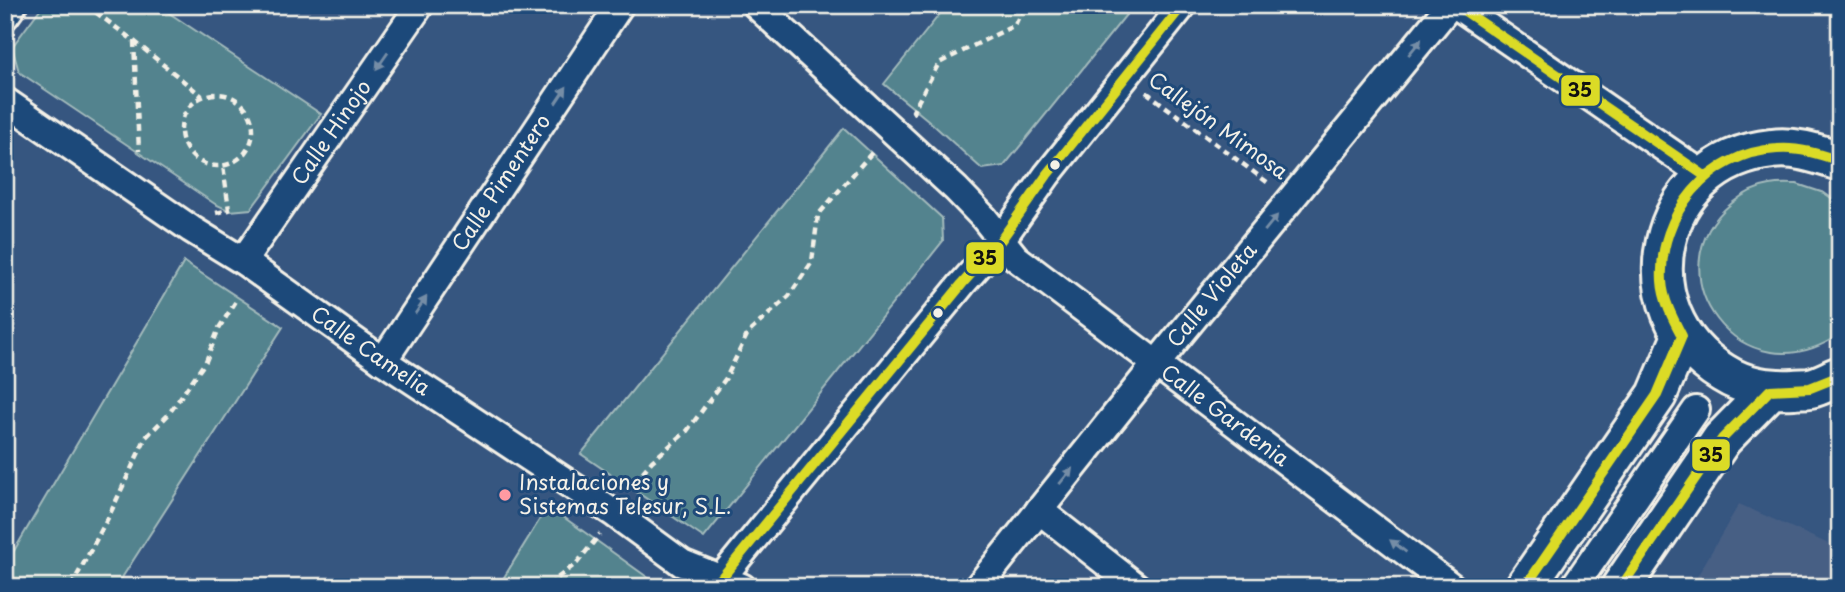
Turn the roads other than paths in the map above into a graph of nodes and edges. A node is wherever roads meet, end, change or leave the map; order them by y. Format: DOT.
graph roads {
  1 [pos="13,5"];
  2 [pos="420,5"];
  3 [pos="620,5"];
  4 [pos="757,5"];
  5 [pos="1183,5"];
  6 [pos="1450,5"];
  7 [pos="1456,5"];
  8 [pos="5,16"];
  9 [pos="5,100"];
  10 [pos="1830,150"];
  11 [pos="1705,176"];
  12 [pos="1001,240"];
  13 [pos="243,261"];
  14 [pos="1682,336"];
  15 [pos="383,362"];
  16 [pos="1156,364"];
  17 [pos="1840,376"];
  18 [pos="1770,390"];
  19 [pos="1696,410"];
  20 [pos="1039,510"];
  21 [pos="725,584"];
  22 [pos="978,587"];
  23 [pos="1137,587"];
  24 [pos="1452,587"];
  25 [pos="1524,587"];
  26 [pos="1574,587"];
  27 [pos="1621,587"];
  1 -- 8 [label="street"];
  2 -- 13 [label="street, Calle Hinojo, one-way"];
  15 -- 3 [label="street, Calle Pimentero, one-way"];
  4 -- 12 [label="street, Calle Gardenia"];
  5 -- 12 [label="street"];
  16 -- 6 [label="street, Calle Violeta, one-way"];
  7 -- 11 [label="street"];
  9 -- 13 [label="street, Calle Camelia"];
  10 -- 11 [label="street"];
  11 -- 14 [label="street"];
  12 -- 16 [label="street, Calle Gardenia"];
  12 -- 21 [label="street"];
  13 -- 15 [label="street, Calle Camelia"];
  14 -- 18 [label="street"];
  14 -- 25 [label="street"];
  15 -- 21 [label="street, Calle Camelia"];
  20 -- 16 [label="street, Calle Violeta, one-way"];
  24 -- 16 [label="street, Calle Gardenia, one-way"];
  17 -- 18 [label="street"];
  18 -- 27 [label="street"];
  19 -- 26 [label="street"];
  20 -- 22 [label="street, Calle Violeta"];
  20 -- 23 [label="street"];
}
